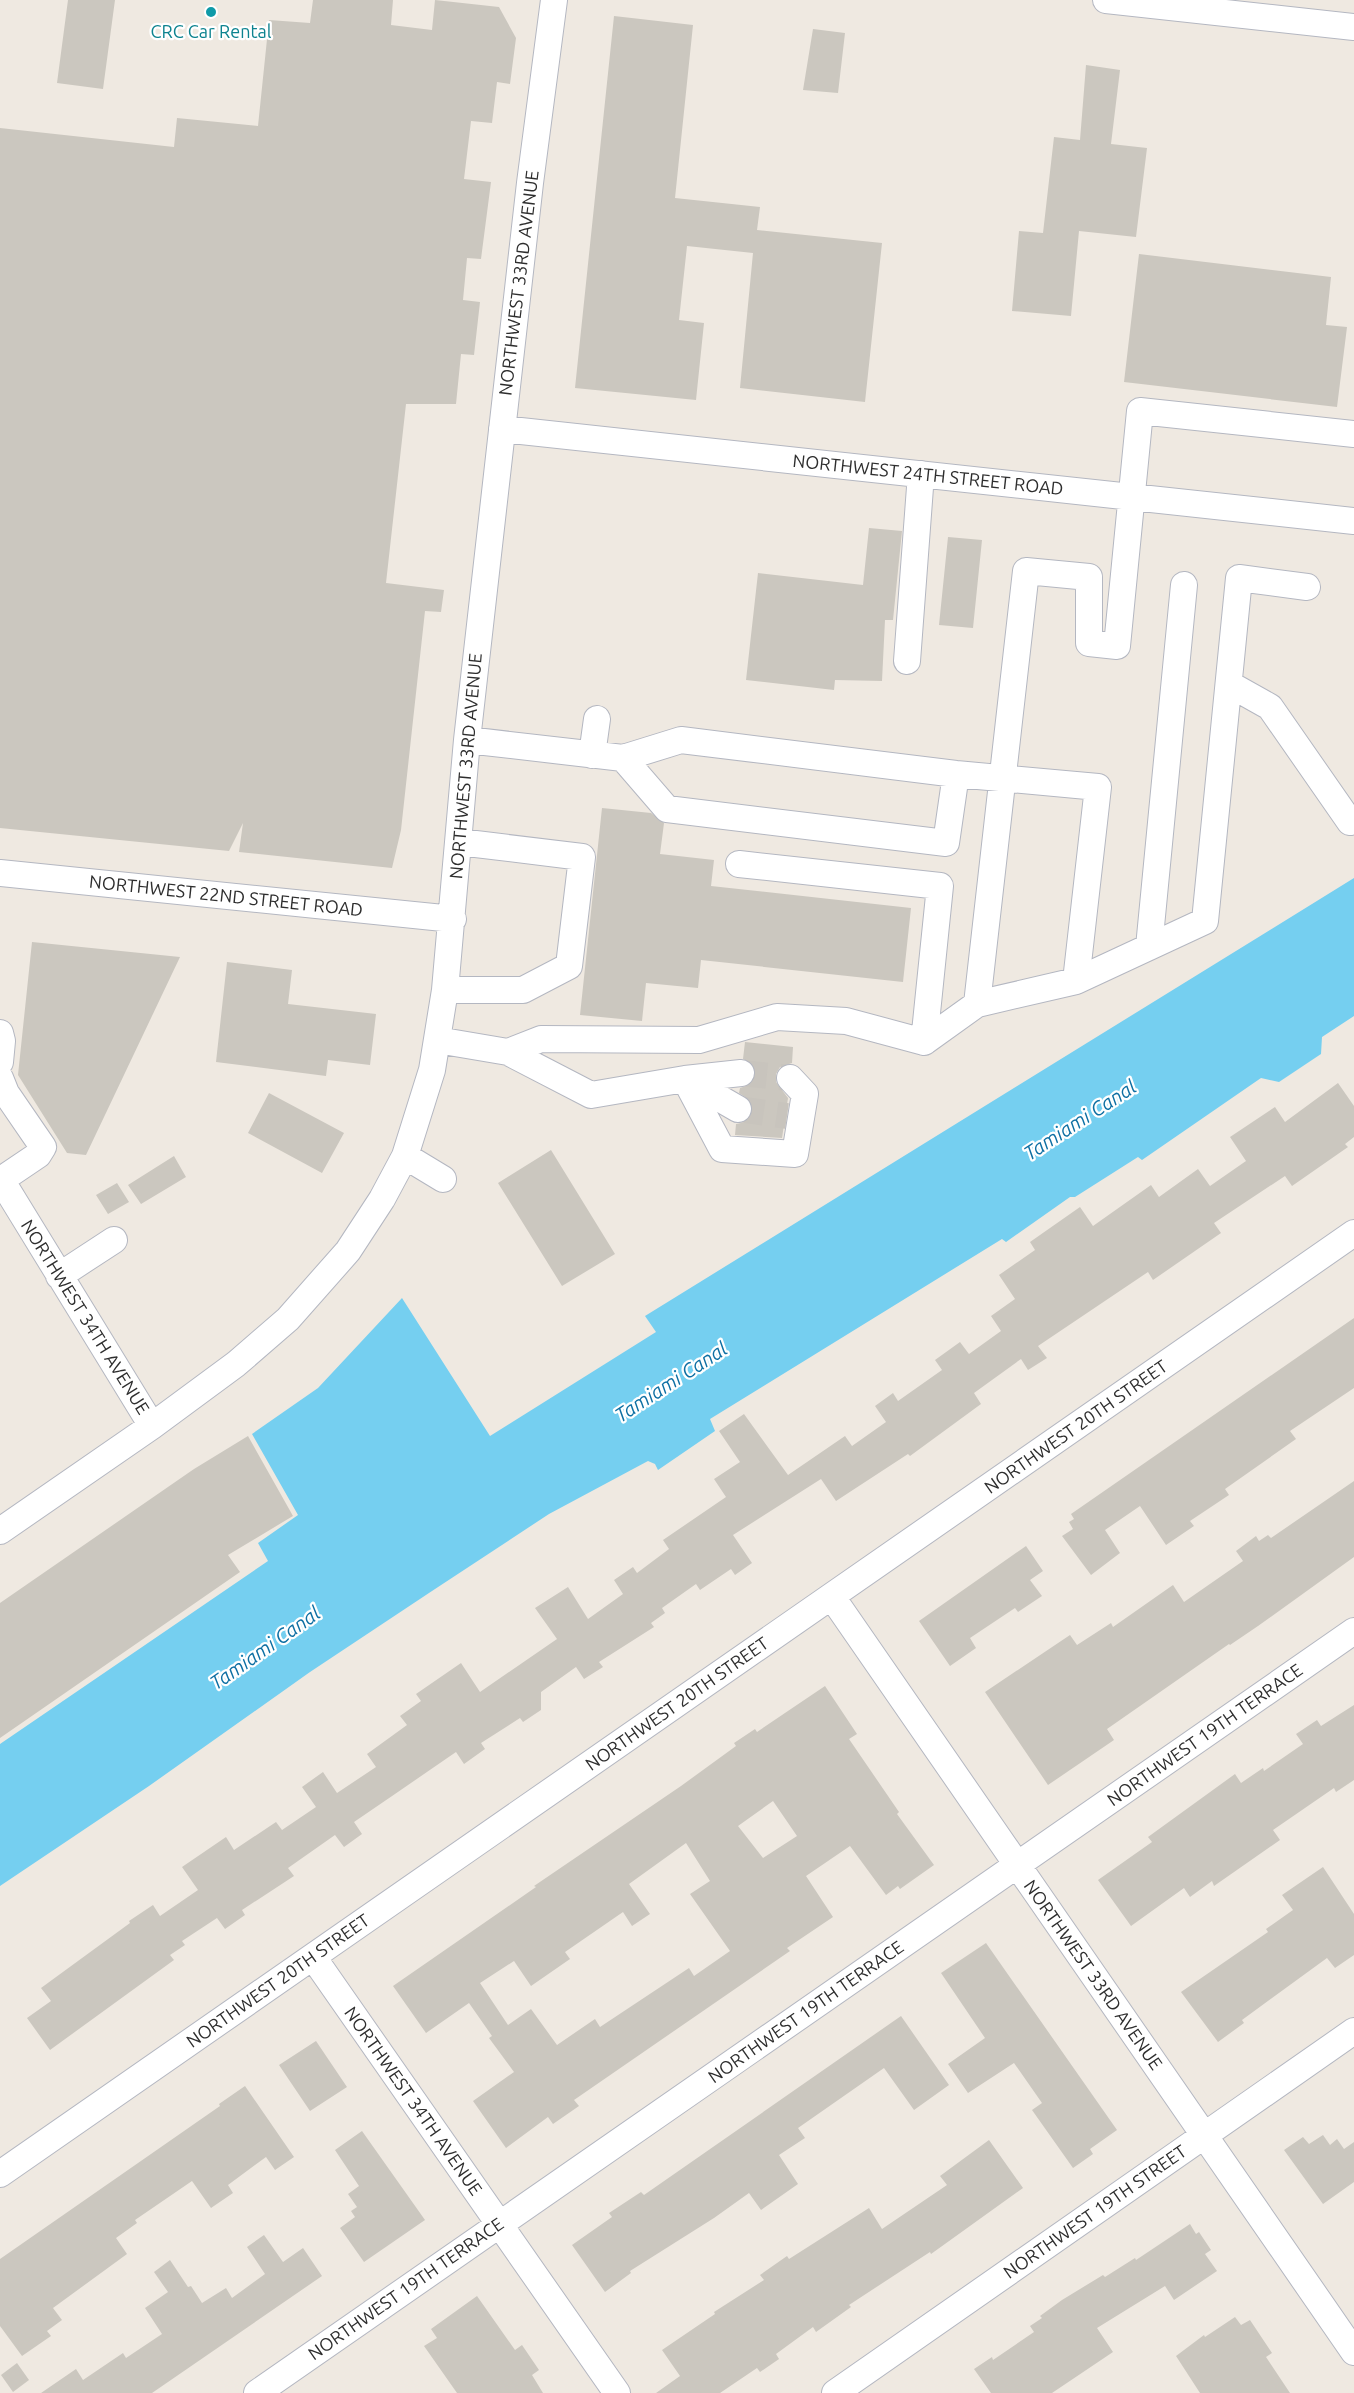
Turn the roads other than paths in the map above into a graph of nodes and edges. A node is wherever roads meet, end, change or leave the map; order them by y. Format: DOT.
graph roads {
  1 [pos="554,0"];
  2 [pos="1106,0"];
  3 [pos="1197,5"];
  4 [pos="1354,27"];
  5 [pos="502,429"];
  6 [pos="1354,434"];
  7 [pos="921,474"];
  8 [pos="1131,498"];
  9 [pos="1354,521"];
  10 [pos="1184,585"];
  11 [pos="1307,587"];
  12 [pos="907,661"];
  13 [pos="1229,684"];
  14 [pos="597,718"];
  15 [pos="467,740"];
  16 [pos="592,754"];
  17 [pos="623,758"];
  18 [pos="956,774"];
  19 [pos="1001,779"];
  20 [pos="1350,822"];
  21 [pos="459,842"];
  22 [pos="739,864"];
  23 [pos="0,873"];
  24 [pos="453,919"];
  25 [pos="1149,947"];
  26 [pos="1076,981"];
  27 [pos="445,990"];
  28 [pos="977,1004"];
  29 [pos="0,1033"];
  30 [pos="437,1040"];
  31 [pos="924,1042"];
  32 [pos="508,1052"];
  33 [pos="0,1062"];
  34 [pos="741,1073"];
  35 [pos="0,1078"];
  36 [pos="790,1078"];
  37 [pos="685,1079"];
  38 [pos="738,1109"];
  39 [pos="405,1156"];
  40 [pos="1,1179"];
  41 [pos="443,1179"];
  42 [pos="1354,1233"];
  43 [pos="114,1240"];
  44 [pos="59,1276"];
  45 [pos="152,1426"];
  46 [pos="0,1531"];
  47 [pos="832,1597"];
  48 [pos="1354,1631"];
  49 [pos="1017,1866"];
  50 [pos="313,1957"];
  51 [pos="1354,2031"];
  52 [pos="1204,2136"];
  53 [pos="0,2174"];
  54 [pos="499,2225"];
  55 [pos="1354,2352"];
  56 [pos="257,2393"];
  57 [pos="616,2393"];
  58 [pos="835,2393"];
  1 -- 5 [label="street, NORTHWEST 33RD AVENUE"];
  2 -- 3 [label="street"];
  3 -- 4 [label="street"];
  5 -- 7 [label="street, NORTHWEST 24TH STREET ROAD"];
  5 -- 15 [label="street, NORTHWEST 33RD AVENUE"];
  6 -- 8 [label="street"];
  7 -- 8 [label="street, NORTHWEST 24TH STREET ROAD"];
  7 -- 12 [label="street"];
  8 -- 9 [label="street, NORTHWEST 24TH STREET ROAD"];
  8 -- 19 [label="street"];
  10 -- 25 [label="street"];
  11 -- 13 [label="street"];
  13 -- 20 [label="street"];
  13 -- 25 [label="street"];
  14 -- 16 [label="street"];
  15 -- 16 [label="street"];
  15 -- 21 [label="street, NORTHWEST 33RD AVENUE"];
  16 -- 17 [label="street"];
  17 -- 18 [label="street"];
  17 -- 18 [label="street"];
  18 -- 19 [label="street"];
  19 -- 26 [label="street"];
  19 -- 28 [label="street"];
  21 -- 24 [label="street, NORTHWEST 33RD AVENUE"];
  21 -- 27 [label="street"];
  22 -- 31 [label="street"];
  23 -- 24 [label="street, NORTHWEST 22ND STREET ROAD"];
  24 -- 27 [label="street, NORTHWEST 33RD AVENUE"];
  25 -- 26 [label="street"];
  26 -- 28 [label="street"];
  27 -- 30 [label="street, NORTHWEST 33RD AVENUE"];
  28 -- 31 [label="street"];
  29 -- 33 [label="street"];
  30 -- 32 [label="street"];
  30 -- 39 [label="street, NORTHWEST 33RD AVENUE"];
  31 -- 32 [label="street"];
  32 -- 37 [label="street"];
  34 -- 37 [label="street"];
  35 -- 40 [label="street"];
  36 -- 37 [label="street"];
  37 -- 38 [label="street"];
  39 -- 41 [label="street"];
  39 -- 45 [label="street, NORTHWEST 33RD AVENUE"];
  40 -- 44 [label="street, NORTHWEST 34TH AVENUE"];
  42 -- 47 [label="street, NORTHWEST 20TH STREET"];
  43 -- 44 [label="street"];
  44 -- 45 [label="street, NORTHWEST 34TH AVENUE"];
  45 -- 46 [label="street, NORTHWEST 33RD AVENUE"];
  47 -- 49 [label="street, NORTHWEST 33RD AVENUE"];
  47 -- 50 [label="street, NORTHWEST 20TH STREET"];
  48 -- 49 [label="street, NORTHWEST 19TH TERRACE"];
  49 -- 52 [label="street, NORTHWEST 33RD AVENUE"];
  49 -- 54 [label="street, NORTHWEST 19TH TERRACE"];
  50 -- 53 [label="street, NORTHWEST 20TH STREET"];
  50 -- 54 [label="street, NORTHWEST 34TH AVENUE"];
  51 -- 52 [label="street, NORTHWEST 19TH STREET"];
  52 -- 55 [label="street, NORTHWEST 33RD AVENUE"];
  52 -- 58 [label="street, NORTHWEST 19TH STREET"];
  54 -- 56 [label="street, NORTHWEST 19TH TERRACE"];
  54 -- 57 [label="street, NORTHWEST 34TH AVENUE"];
}
